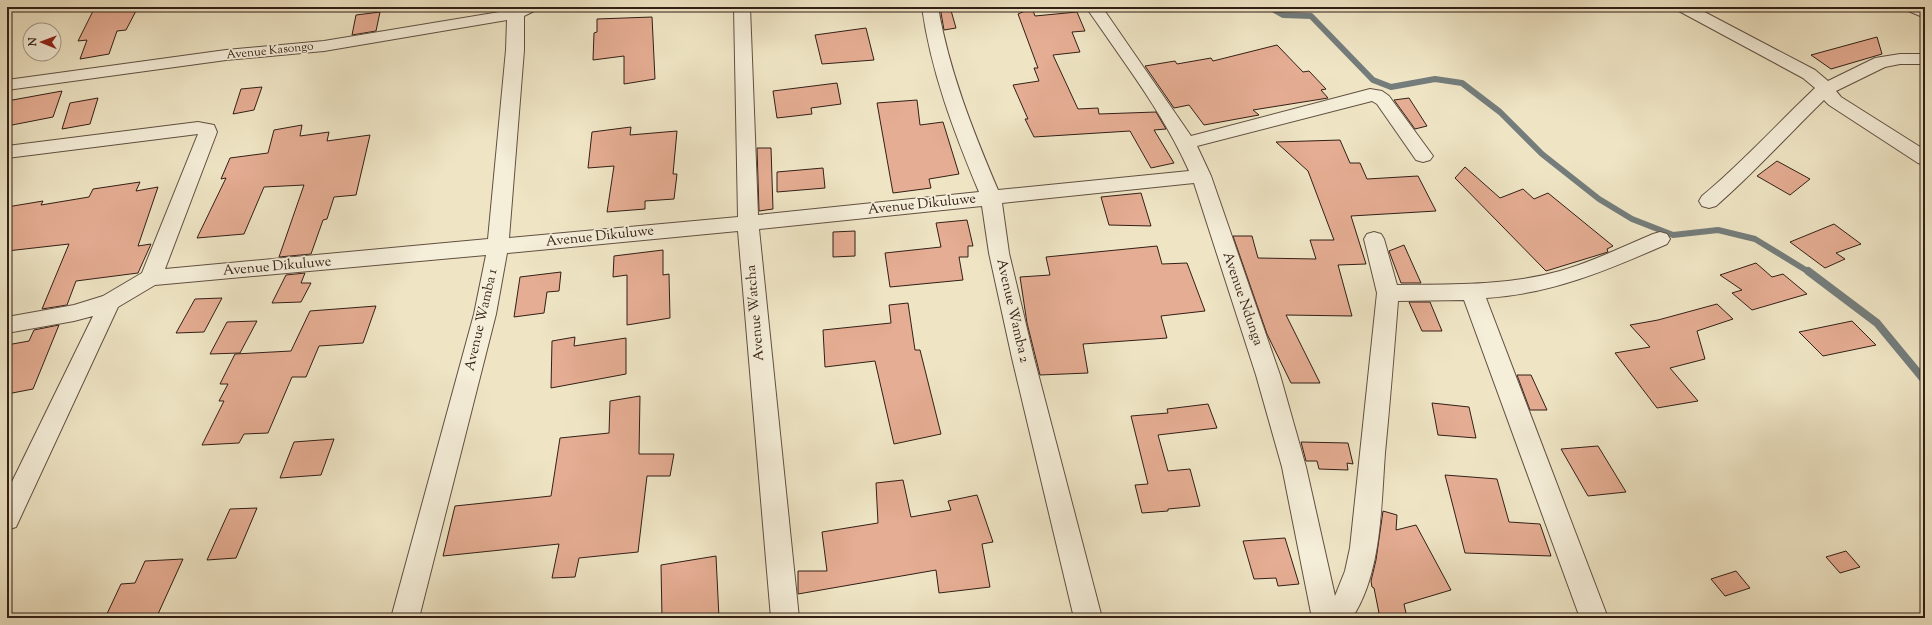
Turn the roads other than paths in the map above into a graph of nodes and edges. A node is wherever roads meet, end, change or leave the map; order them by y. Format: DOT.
graph roads {
  1 [pos="742,7"];
  2 [pos="930,7"];
  3 [pos="1094,7"];
  4 [pos="1683,7"];
  5 [pos="1912,7"];
  6 [pos="523,11"];
  7 [pos="1925,12"];
  8 [pos="1925,59"];
  9 [pos="7,85"];
  10 [pos="1825,89"];
  11 [pos="1186,143"];
  12 [pos="7,152"];
  13 [pos="1423,156"];
  14 [pos="1925,159"];
  15 [pos="1201,176"];
  16 [pos="990,198"];
  17 [pos="1709,201"];
  18 [pos="748,223"];
  19 [pos="1374,239"];
  20 [pos="1660,239"];
  21 [pos="498,247"];
  22 [pos="151,278"];
  23 [pos="1472,291"];
  24 [pos="1388,293"];
  25 [pos="110,302"];
  26 [pos="7,325"];
  27 [pos="7,519"];
  28 [pos="405,618"];
  29 [pos="785,618"];
  30 [pos="1088,618"];
  31 [pos="1326,618"];
  32 [pos="1336,618"];
  33 [pos="1594,618"];
  1 -- 18 [label="street, Avenue Watcha"];
  2 -- 16 [label="street, Avenue Wamba 2"];
  3 -- 11 [label="street, Avenue Ndunga"];
  4 -- 10 [label="street"];
  5 -- 7 [label="street"];
  6 -- 9 [label="street, Avenue Kasongo"];
  6 -- 21 [label="street, Avenue Wamba 1"];
  8 -- 10 [label="street"];
  10 -- 14 [label="street"];
  10 -- 17 [label="street"];
  11 -- 13 [label="street"];
  11 -- 15 [label="street, Avenue Ndunga"];
  12 -- 22 [label="street"];
  15 -- 16 [label="street, Avenue Dikuluwe"];
  15 -- 31 [label="street, Avenue Ndunga"];
  16 -- 18 [label="street, Avenue Dikuluwe"];
  16 -- 30 [label="street, Avenue Wamba 2"];
  18 -- 21 [label="street, Avenue Dikuluwe"];
  18 -- 29 [label="street, Avenue Watcha"];
  19 -- 24 [label="street"];
  20 -- 23 [label="street"];
  21 -- 22 [label="street, Avenue Dikuluwe"];
  21 -- 28 [label="street, Avenue Wamba 1"];
  22 -- 25 [label="street, Avenue Dikuluwe"];
  23 -- 24 [label="street"];
  23 -- 33 [label="street"];
  24 -- 32 [label="street"];
  25 -- 26 [label="street, Avenue Dikuluwe"];
  25 -- 27 [label="street"];
}
